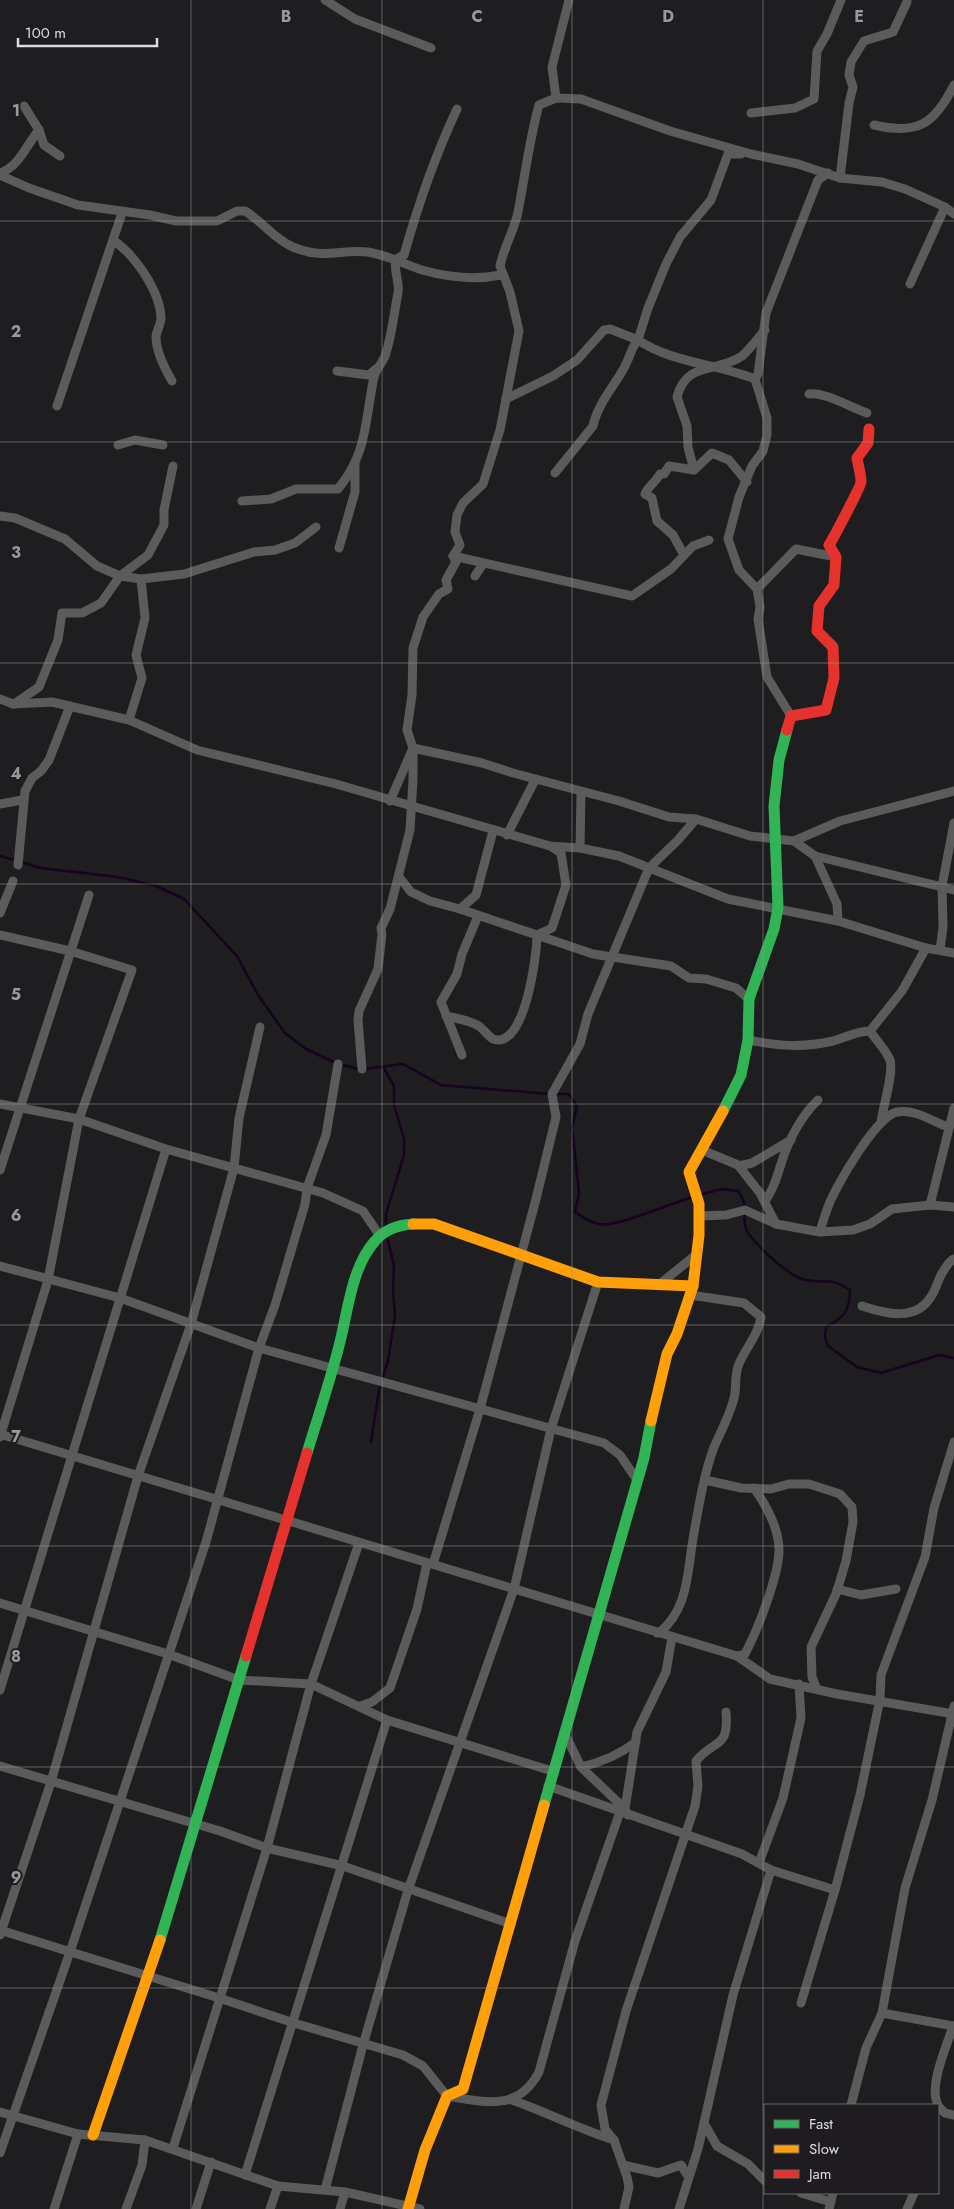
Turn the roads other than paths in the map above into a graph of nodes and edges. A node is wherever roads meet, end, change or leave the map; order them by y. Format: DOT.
graph roads {
  1 [pos="325,0"];
  2 [pos="569,0"];
  3 [pos="841,0"];
  4 [pos="907,2"];
  5 [pos="431,48"];
  6 [pos="954,85"];
  7 [pos="556,98"];
  8 [pos="24,106"];
  9 [pos="457,109"];
  10 [pos="751,114"];
  11 [pos="874,125"];
  12 [pos="38,130"];
  13 [pos="751,154"];
  14 [pos="60,156"];
  15 [pos="0,174"];
  16 [pos="828,174"];
  17 [pos="840,178"];
  18 [pos="945,207"];
  19 [pos="122,213"];
  20 [pos="954,214"];
  21 [pos="113,240"];
  22 [pos="396,259"];
  23 [pos="501,275"];
  24 [pos="910,284"];
  25 [pos="765,329"];
  26 [pos="638,340"];
  27 [pos="382,364"];
  28 [pos="713,367"];
  29 [pos="337,371"];
  30 [pos="754,379"];
  31 [pos="172,381"];
  32 [pos="808,394"];
  33 [pos="506,400"];
  34 [pos="57,406"];
  35 [pos="867,413"];
  36 [pos="869,429"];
  37 [pos="118,445"];
  38 [pos="163,445"];
  39 [pos="355,464"];
  40 [pos="173,466"];
  41 [pos="694,470"];
  42 [pos="555,473"];
  43 [pos="747,482"];
  44 [pos="242,501"];
  45 [pos="0,516"];
  46 [pos="316,527"];
  47 [pos="709,540"];
  48 [pos="339,548"];
  49 [pos="684,555"];
  50 [pos="453,556"];
  51 [pos="836,557"];
  52 [pos="483,564"];
  53 [pos="120,576"];
  54 [pos="475,576"];
  55 [pos="141,578"];
  56 [pos="757,589"];
  57 [pos="0,699"];
  58 [pos="13,704"];
  59 [pos="70,706"];
  60 [pos="791,716"];
  61 [pos="130,720"];
  62 [pos="413,748"];
  63 [pos="535,780"];
  64 [pos="954,791"];
  65 [pos="581,793"];
  66 [pos="22,800"];
  67 [pos="390,801"];
  68 [pos="0,804"];
  69 [pos="410,807"];
  70 [pos="696,819"];
  71 [pos="954,823"];
  72 [pos="493,831"];
  73 [pos="507,836"];
  74 [pos="776,840"];
  75 [pos="794,841"];
  76 [pos="550,846"];
  77 [pos="580,848"];
  78 [pos="815,856"];
  79 [pos="18,865"];
  80 [pos="649,868"];
  81 [pos="399,877"];
  82 [pos="13,881"];
  83 [pos="942,886"];
  84 [pos="954,890"];
  85 [pos="89,894"];
  86 [pos="778,908"];
  87 [pos="460,909"];
  88 [pos="0,913"];
  89 [pos="478,916"];
  90 [pos="838,921"];
  91 [pos="0,935"];
  92 [pos="537,935"];
  93 [pos="926,948"];
  94 [pos="940,950"];
  95 [pos="70,951"];
  96 [pos="954,953"];
  97 [pos="612,958"];
  98 [pos="749,999"];
  99 [pos="446,1016"];
  100 [pos="260,1027"];
  101 [pos="870,1031"];
  102 [pos="748,1040"];
  103 [pos="462,1055"];
  104 [pos="338,1064"];
  105 [pos="362,1069"];
  106 [pos="818,1100"];
  107 [pos="0,1104"];
  108 [pos="20,1107"];
  109 [pos="954,1108"];
  110 [pos="79,1119"];
  111 [pos="881,1122"];
  112 [pos="951,1124"];
  113 [pos="791,1140"];
  114 [pos="166,1150"];
  115 [pos="702,1150"];
  116 [pos="739,1166"];
  117 [pos="234,1168"];
  118 [pos="0,1170"];
  119 [pos="307,1188"];
  120 [pos="765,1201"];
  121 [pos="930,1206"];
  122 [pos="954,1207"];
  123 [pos="699,1216"];
  124 [pos="776,1224"];
  125 [pos="820,1232"];
  126 [pos="380,1236"];
  127 [pos="697,1254"];
  128 [pos="522,1255"];
  129 [pos="954,1260"];
  130 [pos="0,1266"];
  131 [pos="48,1280"];
  132 [pos="598,1282"];
  133 [pos="661,1283"];
  134 [pos="692,1290"];
  135 [pos="120,1298"];
  136 [pos="862,1306"];
  137 [pos="191,1324"];
  138 [pos="259,1348"];
  139 [pos="333,1368"];
  140 [pos="480,1409"];
  141 [pos="551,1429"];
  142 [pos="0,1435"];
  143 [pos="954,1442"];
  144 [pos="73,1456"];
  145 [pos="138,1476"];
  146 [pos="637,1480"];
  147 [pos="705,1480"];
  148 [pos="754,1488"];
  149 [pos="216,1500"];
  150 [pos="285,1520"];
  151 [pos="359,1543"];
  152 [pos="431,1562"];
  153 [pos="514,1589"];
  154 [pos="837,1589"];
  155 [pos="896,1589"];
  156 [pos="0,1602"];
  157 [pos="24,1610"];
  158 [pos="598,1615"];
  159 [pos="646,1629"];
  160 [pos="92,1631"];
  161 [pos="672,1637"];
  162 [pos="168,1654"];
  163 [pos="737,1656"];
  164 [pos="239,1680"];
  165 [pos="311,1684"];
  166 [pos="799,1684"];
  167 [pos="816,1688"];
  168 [pos="0,1690"];
  169 [pos="880,1699"];
  170 [pos="360,1706"];
  171 [pos="953,1711"];
  172 [pos="726,1712"];
  173 [pos="388,1720"];
  174 [pos="564,1732"];
  175 [pos="460,1742"];
  176 [pos="636,1742"];
  177 [pos="0,1766"];
  178 [pos="581,1767"];
  179 [pos="552,1771"];
  180 [pos="51,1782"];
  181 [pos="548,1786"];
  182 [pos="120,1803"];
  183 [pos="624,1812"];
  184 [pos="197,1824"];
  185 [pos="686,1835"];
  186 [pos="267,1848"];
  187 [pos="759,1863"];
  188 [pos="343,1866"];
  189 [pos="771,1870"];
  190 [pos="408,1890"];
  191 [pos="836,1890"];
  192 [pos="511,1924"];
  193 [pos="0,1932"];
  194 [pos="70,1952"];
  195 [pos="149,1977"];
  196 [pos="220,1998"];
  197 [pos="802,2003"];
  198 [pos="882,2013"];
  199 [pos="294,2023"];
  200 [pos="954,2026"];
  201 [pos="364,2045"];
  202 [pos="447,2096"];
  203 [pos="512,2100"];
  204 [pos="851,2104"];
  205 [pos="936,2104"];
  206 [pos="939,2107"];
  207 [pos="0,2112"];
  208 [pos="954,2115"];
  209 [pos="13,2116"];
  210 [pos="704,2123"];
  211 [pos="78,2134"];
  212 [pos="93,2135"];
  213 [pos="145,2140"];
  214 [pos="614,2140"];
  215 [pos="173,2148"];
  216 [pos="0,2153"];
  217 [pos="211,2162"];
  218 [pos="623,2165"];
  219 [pos="245,2175"];
  220 [pos="688,2176"];
  221 [pos="764,2180"];
  222 [pos="278,2186"];
  223 [pos="325,2190"];
  224 [pos="345,2192"];
  225 [pos="803,2194"];
  226 [pos="914,2194"];
  227 [pos="830,2206"];
  228 [pos="412,2208"];
  229 [pos="54,2209"];
  230 [pos="126,2209"];
  231 [pos="196,2209"];
  232 [pos="270,2209"];
  233 [pos="340,2209"];
  234 [pos="624,2209"];
  235 [pos="679,2209"];
  236 [pos="907,2209"];
  1 -- 5 [label="street"];
  2 -- 7 [label="street"];
  3 -- 10 [label="street"];
  4 -- 17 [label="street"];
  6 -- 11 [label="street"];
  7 -- 13 [label="street"];
  7 -- 23 [label="street"];
  8 -- 12 [label="street"];
  9 -- 22 [label="street"];
  12 -- 14 [label="street"];
  12 -- 15 [label="street"];
  13 -- 16 [label="street"];
  13 -- 26 [label="street"];
  15 -- 19 [label="street"];
  16 -- 17 [label="street"];
  16 -- 25 [label="street"];
  17 -- 18 [label="street"];
  18 -- 20 [label="street"];
  18 -- 24 [label="street"];
  19 -- 21 [label="street"];
  19 -- 22 [label="street"];
  21 -- 31 [label="street"];
  21 -- 34 [label="street"];
  22 -- 23 [label="street"];
  22 -- 27 [label="street"];
  23 -- 33 [label="street"];
  25 -- 28 [label="street"];
  25 -- 30 [label="street"];
  26 -- 28 [label="street"];
  26 -- 33 [label="street"];
  26 -- 42 [label="street"];
  27 -- 29 [label="street"];
  27 -- 39 [label="street"];
  28 -- 30 [label="street"];
  28 -- 41 [label="street"];
  30 -- 43 [label="street"];
  32 -- 35 [label="street"];
  33 -- 50 [label="street"];
  36 -- 51 [label="street"];
  37 -- 38 [label="street"];
  39 -- 44 [label="street"];
  39 -- 48 [label="street"];
  40 -- 53 [label="street"];
  41 -- 43 [label="street"];
  41 -- 49 [label="street"];
  43 -- 56 [label="street"];
  45 -- 53 [label="street"];
  46 -- 55 [label="street"];
  47 -- 49 [label="street"];
  49 -- 52 [label="street"];
  50 -- 52 [label="street"];
  50 -- 62 [label="street"];
  51 -- 56 [label="street"];
  51 -- 60 [label="street"];
  52 -- 54 [label="street"];
  53 -- 55 [label="street"];
  53 -- 58 [label="street"];
  55 -- 61 [label="street"];
  56 -- 60 [label="street"];
  57 -- 58 [label="street"];
  58 -- 59 [label="street"];
  59 -- 61 [label="street"];
  59 -- 66 [label="street"];
  60 -- 74 [label="street"];
  61 -- 67 [label="street"];
  62 -- 63 [label="street"];
  62 -- 67 [label="street"];
  62 -- 69 [label="street"];
  63 -- 65 [label="street"];
  63 -- 73 [label="street"];
  64 -- 75 [label="street"];
  65 -- 70 [label="street"];
  65 -- 77 [label="street"];
  66 -- 68 [label="street"];
  66 -- 79 [label="street"];
  67 -- 69 [label="street"];
  69 -- 72 [label="street"];
  69 -- 81 [label="street"];
  70 -- 74 [label="street"];
  70 -- 80 [label="street"];
  71 -- 83 [label="street"];
  72 -- 73 [label="street"];
  72 -- 87 [label="street"];
  73 -- 76 [label="street"];
  74 -- 75 [label="street"];
  74 -- 86 [label="street"];
  75 -- 78 [label="street"];
  76 -- 77 [label="street"];
  76 -- 92 [label="street"];
  77 -- 80 [label="street"];
  78 -- 83 [label="street"];
  78 -- 90 [label="street"];
  80 -- 86 [label="street"];
  80 -- 97 [label="street"];
  81 -- 87 [label="street"];
  81 -- 105 [label="street"];
  82 -- 88 [label="street"];
  83 -- 84 [label="street"];
  83 -- 94 [label="street"];
  85 -- 95 [label="street"];
  86 -- 90 [label="street"];
  86 -- 98 [label="street"];
  87 -- 89 [label="street"];
  89 -- 92 [label="street"];
  89 -- 99 [label="street"];
  90 -- 93 [label="street"];
  91 -- 95 [label="street"];
  92 -- 97 [label="street"];
  92 -- 99 [label="street"];
  93 -- 94 [label="street"];
  93 -- 101 [label="street"];
  94 -- 96 [label="street"];
  95 -- 108 [label="street"];
  95 -- 110 [label="street"];
  97 -- 98 [label="street"];
  97 -- 128 [label="street"];
  98 -- 102 [label="street"];
  99 -- 103 [label="street"];
  100 -- 117 [label="street"];
  101 -- 102 [label="street"];
  101 -- 111 [label="street"];
  102 -- 115 [label="street"];
  104 -- 119 [label="street"];
  106 -- 113 [label="street"];
  107 -- 108 [label="street"];
  108 -- 110 [label="street"];
  108 -- 118 [label="street"];
  109 -- 112 [label="street"];
  110 -- 114 [label="street"];
  110 -- 131 [label="street"];
  111 -- 112 [label="street"];
  111 -- 125 [label="street"];
  112 -- 121 [label="street"];
  113 -- 116 [label="street"];
  113 -- 120 [label="street"];
  114 -- 117 [label="street"];
  114 -- 135 [label="street"];
  115 -- 116 [label="street"];
  115 -- 123 [label="street"];
  116 -- 120 [label="street"];
  117 -- 119 [label="street"];
  117 -- 137 [label="street"];
  119 -- 126 [label="street"];
  119 -- 138 [label="street"];
  120 -- 124 [label="street"];
  121 -- 122 [label="street"];
  121 -- 125 [label="street"];
  123 -- 124 [label="street"];
  123 -- 127 [label="street"];
  124 -- 125 [label="street"];
  126 -- 128 [label="street"];
  126 -- 139 [label="street"];
  127 -- 133 [label="street"];
  127 -- 134 [label="street"];
  128 -- 132 [label="street"];
  128 -- 140 [label="street"];
  129 -- 136 [label="street"];
  130 -- 131 [label="street"];
  131 -- 135 [label="street"];
  131 -- 142 [label="street"];
  132 -- 133 [label="street"];
  132 -- 141 [label="street"];
  133 -- 134 [label="street"];
  134 -- 146 [label="street"];
  134 -- 147 [label="street"];
  135 -- 137 [label="street"];
  135 -- 144 [label="street"];
  137 -- 138 [label="street"];
  137 -- 145 [label="street"];
  138 -- 139 [label="street"];
  138 -- 149 [label="street"];
  139 -- 140 [label="street"];
  139 -- 150 [label="street"];
  140 -- 141 [label="street"];
  140 -- 152 [label="street"];
  141 -- 146 [label="street"];
  141 -- 153 [label="street"];
  142 -- 144 [label="street"];
  143 -- 169 [label="street"];
  144 -- 145 [label="street"];
  144 -- 157 [label="street"];
  145 -- 149 [label="street"];
  145 -- 160 [label="street"];
  146 -- 158 [label="street"];
  147 -- 148 [label="street"];
  147 -- 159 [label="street"];
  148 -- 154 [label="street"];
  148 -- 163 [label="street"];
  149 -- 150 [label="street"];
  149 -- 162 [label="street"];
  150 -- 151 [label="street"];
  150 -- 164 [label="street"];
  151 -- 152 [label="street"];
  151 -- 165 [label="street"];
  152 -- 153 [label="street"];
  152 -- 170 [label="street"];
  153 -- 158 [label="street"];
  153 -- 175 [label="street"];
  154 -- 155 [label="street"];
  154 -- 167 [label="street"];
  156 -- 157 [label="street"];
  157 -- 160 [label="street"];
  157 -- 168 [label="street"];
  158 -- 159 [label="street"];
  158 -- 174 [label="street"];
  159 -- 161 [label="street"];
  160 -- 162 [label="street"];
  160 -- 180 [label="street"];
  161 -- 163 [label="street"];
  161 -- 176 [label="street"];
  162 -- 164 [label="street"];
  162 -- 182 [label="street"];
  163 -- 166 [label="street"];
  164 -- 165 [label="street"];
  164 -- 184 [label="street"];
  165 -- 170 [label="street"];
  165 -- 186 [label="street"];
  166 -- 167 [label="street"];
  166 -- 187 [label="street"];
  167 -- 169 [label="street"];
  169 -- 171 [label="street"];
  169 -- 191 [label="street"];
  170 -- 173 [label="street"];
  171 -- 198 [label="street"];
  172 -- 185 [label="street"];
  173 -- 175 [label="street"];
  173 -- 188 [label="street"];
  174 -- 178 [label="street"];
  174 -- 179 [label="street"];
  175 -- 179 [label="street"];
  175 -- 190 [label="street"];
  176 -- 178 [label="street"];
  176 -- 183 [label="street"];
  177 -- 180 [label="street"];
  178 -- 183 [label="street"];
  179 -- 181 [label="street"];
  180 -- 182 [label="street"];
  180 -- 193 [label="street"];
  181 -- 183 [label="street"];
  181 -- 192 [label="street"];
  182 -- 184 [label="street"];
  182 -- 194 [label="street"];
  183 -- 185 [label="street"];
  183 -- 203 [label="street"];
  184 -- 186 [label="street"];
  184 -- 195 [label="street"];
  185 -- 187 [label="street"];
  185 -- 214 [label="street"];
  186 -- 188 [label="street"];
  186 -- 196 [label="street"];
  187 -- 189 [label="street"];
  188 -- 190 [label="street"];
  188 -- 199 [label="street"];
  189 -- 191 [label="street"];
  189 -- 210 [label="street"];
  190 -- 192 [label="street"];
  190 -- 201 [label="street"];
  191 -- 197 [label="street"];
  192 -- 202 [label="street"];
  193 -- 194 [label="street"];
  194 -- 195 [label="street"];
  194 -- 209 [label="street"];
  195 -- 196 [label="street"];
  195 -- 212 [label="street"];
  196 -- 199 [label="street"];
  196 -- 215 [label="street"];
  198 -- 200 [label="street"];
  198 -- 204 [label="street"];
  199 -- 201 [label="street"];
  199 -- 219 [label="street"];
  200 -- 205 [label="street"];
  201 -- 202 [label="street"];
  201 -- 223 [label="street"];
  202 -- 203 [label="street"];
  202 -- 228 [label="street"];
  203 -- 214 [label="street"];
  206 -- 208 [label="street"];
  207 -- 209 [label="street"];
  209 -- 211 [label="street"];
  209 -- 216 [label="street"];
  210 -- 220 [label="street"];
  210 -- 221 [label="street"];
  211 -- 212 [label="street"];
  211 -- 229 [label="street"];
  212 -- 213 [label="street"];
  213 -- 215 [label="street"];
  213 -- 230 [label="street"];
  214 -- 218 [label="street"];
  215 -- 217 [label="street"];
  217 -- 219 [label="street"];
  217 -- 231 [label="street"];
  218 -- 220 [label="street"];
  218 -- 234 [label="street"];
  219 -- 222 [label="street"];
  220 -- 235 [label="street"];
  222 -- 223 [label="street"];
  222 -- 232 [label="street"];
  223 -- 224 [label="street"];
  224 -- 228 [label="street"];
  224 -- 233 [label="street"];
  225 -- 227 [label="street"];
  226 -- 236 [label="street"];
}
